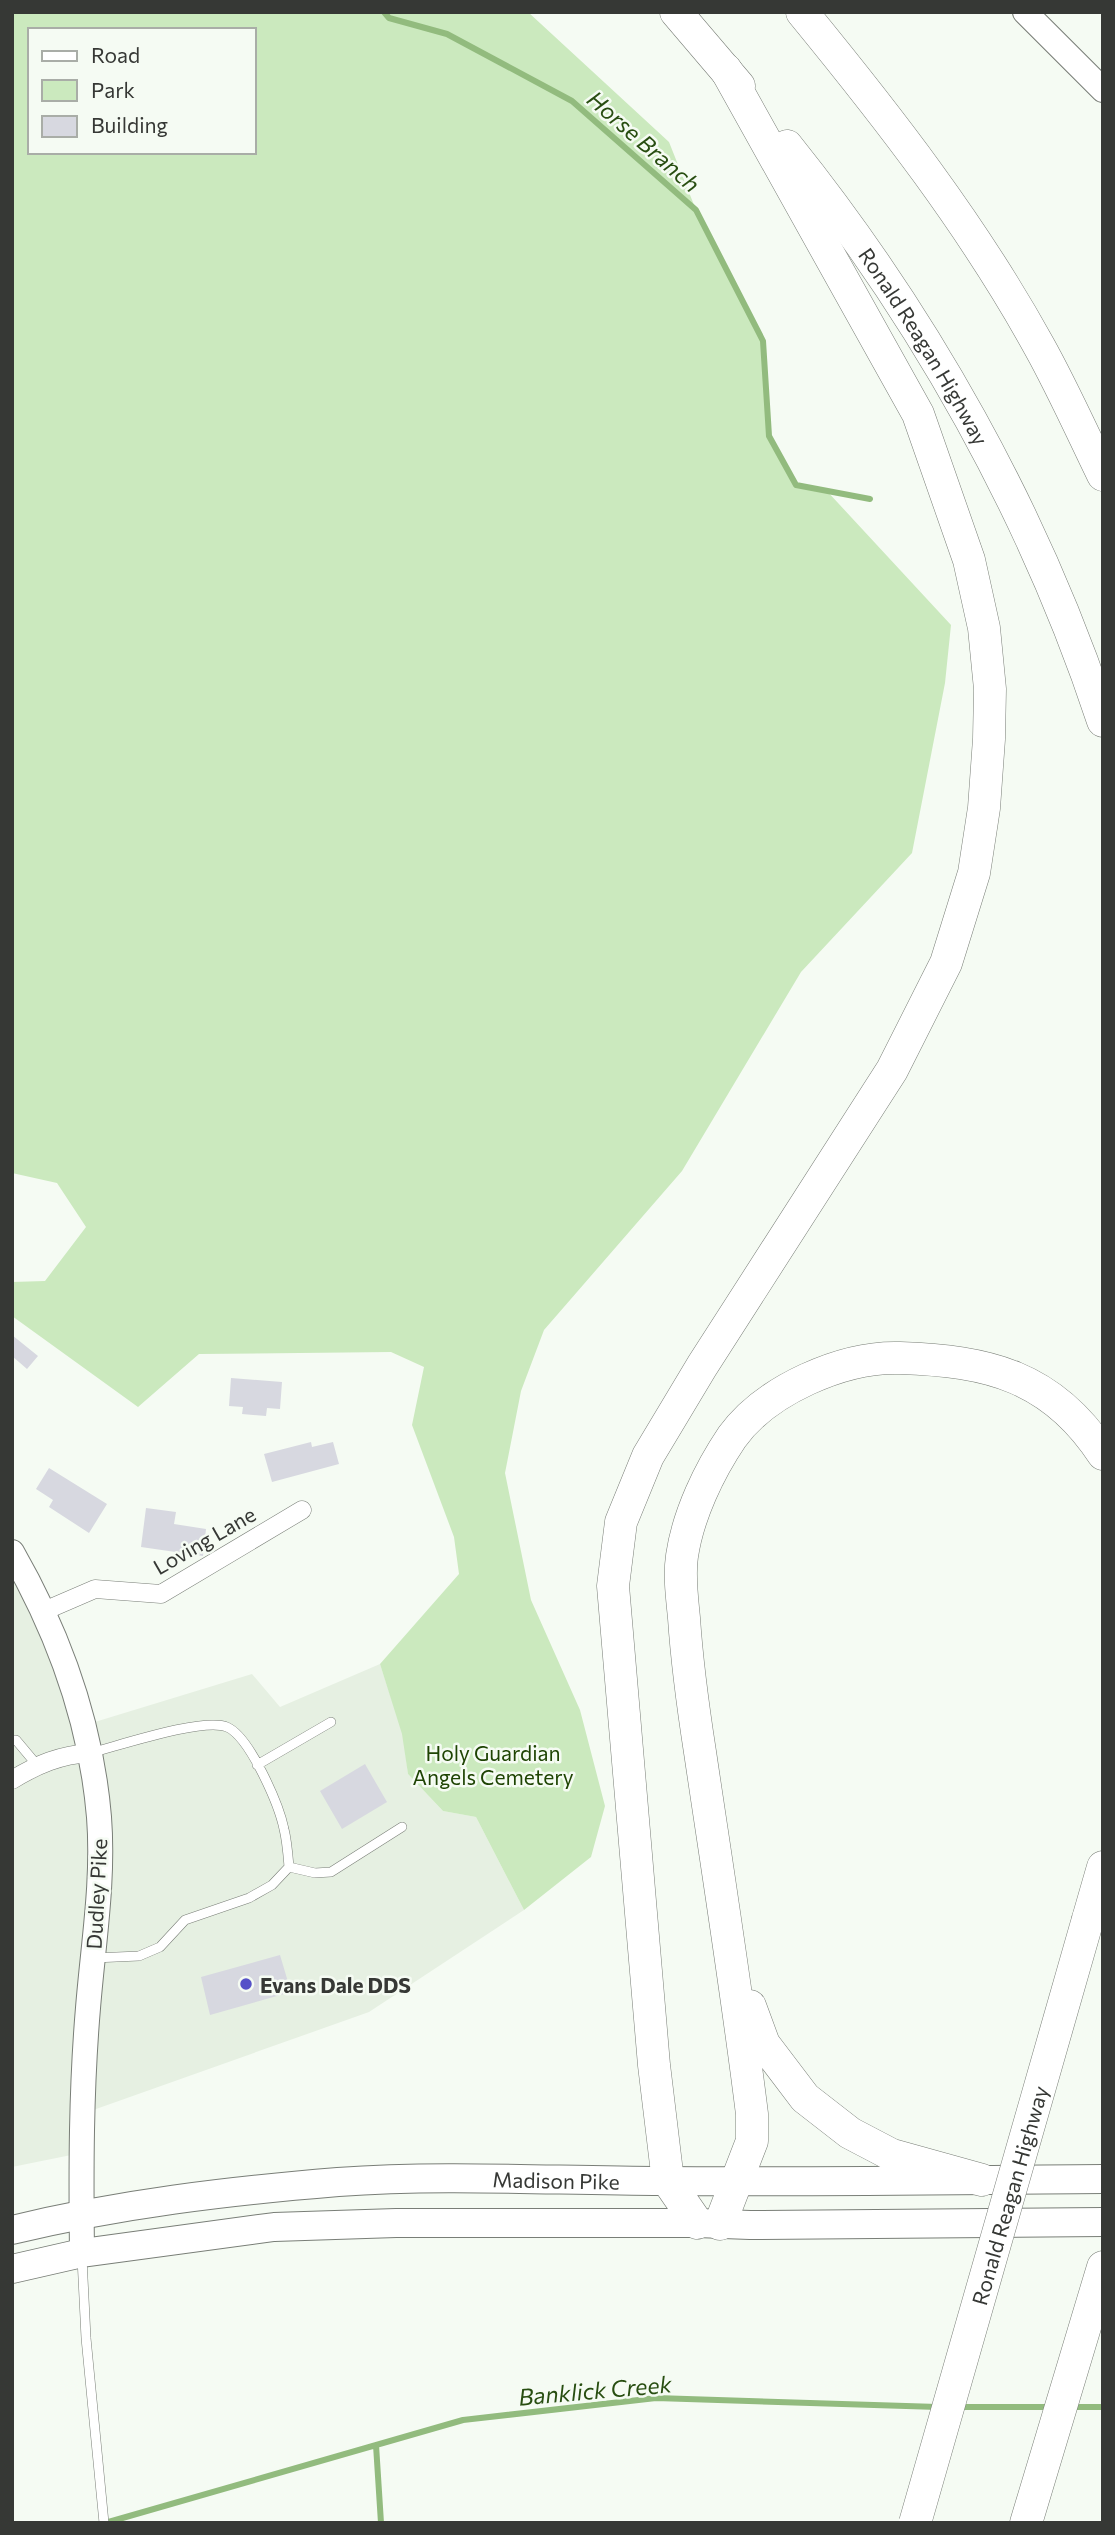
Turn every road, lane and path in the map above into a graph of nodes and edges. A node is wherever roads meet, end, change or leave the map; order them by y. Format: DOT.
graph roads {
  1 [pos="676,12"];
  2 [pos="802,12"];
  3 [pos="1025,12"];
  4 [pos="726,70"];
  5 [pos="1103,90"];
  6 [pos="1039,346"];
  7 [pos="1103,455"];
  8 [pos="1103,475"];
  9 [pos="1103,721"];
  10 [pos="1103,1454"];
  11 [pos="302,1510"];
  12 [pos="12,1552"];
  13 [pos="44,1611"];
  14 [pos="331,1722"];
  15 [pos="12,1740"];
  16 [pos="90,1753"];
  17 [pos="37,1765"];
  18 [pos="257,1765"];
  19 [pos="12,1780"];
  20 [pos="402,1827"];
  21 [pos="289,1867"];
  22 [pos="1103,1867"];
  23 [pos="729,1948"];
  24 [pos="92,1958"];
  25 [pos="1103,2179"];
  26 [pos="736,2180"];
  27 [pos="982,2180"];
  28 [pos="667,2181"];
  29 [pos="81,2213"];
  30 [pos="1103,2222"];
  31 [pos="709,2223"];
  32 [pos="12,2230"];
  33 [pos="82,2253"];
  34 [pos="1103,2267"];
  35 [pos="12,2269"];
  36 [pos="104,2523"];
  37 [pos="915,2523"];
  38 [pos="1026,2523"];
  1 -- 4 [label="highway, Ronald Reagan Highway"];
  2 -- 6 [label="highway"];
  3 -- 5 [label="street"];
  4 -- 9 [label="highway, Ronald Reagan Highway"];
  4 -- 28 [label="highway"];
  6 -- 7 [label="highway"];
  6 -- 8 [label="highway"];
  10 -- 23 [label="highway"];
  11 -- 13 [label="street, Loving Lane"];
  12 -- 13 [label="street, Dudley Pike"];
  13 -- 16 [label="street, Dudley Pike"];
  14 -- 18 [label="lane"];
  15 -- 17 [label="lane"];
  16 -- 17 [label="street"];
  16 -- 18 [label="lane"];
  16 -- 24 [label="street, Dudley Pike"];
  17 -- 19 [label="street"];
  18 -- 21 [label="lane"];
  20 -- 21 [label="lane"];
  21 -- 24 [label="lane"];
  22 -- 37 [label="highway, Ronald Reagan Highway, bridge"];
  23 -- 26 [label="highway"];
  23 -- 27 [label="highway"];
  24 -- 29 [label="street, Dudley Pike"];
  25 -- 27 [label="main road, Madison Pike"];
  26 -- 27 [label="main road, Madison Pike"];
  26 -- 28 [label="main road, Madison Pike"];
  26 -- 31 [label="highway"];
  28 -- 29 [label="main road, Madison Pike"];
  28 -- 31 [label="highway"];
  29 -- 32 [label="main road, Madison Pike"];
  29 -- 33 [label="street, Dudley Pike"];
  30 -- 31 [label="main road, Madison Pike"];
  31 -- 33 [label="main road, Madison Pike"];
  33 -- 35 [label="main road, Madison Pike"];
  33 -- 36 [label="lane"];
  34 -- 38 [label="highway"];
}
